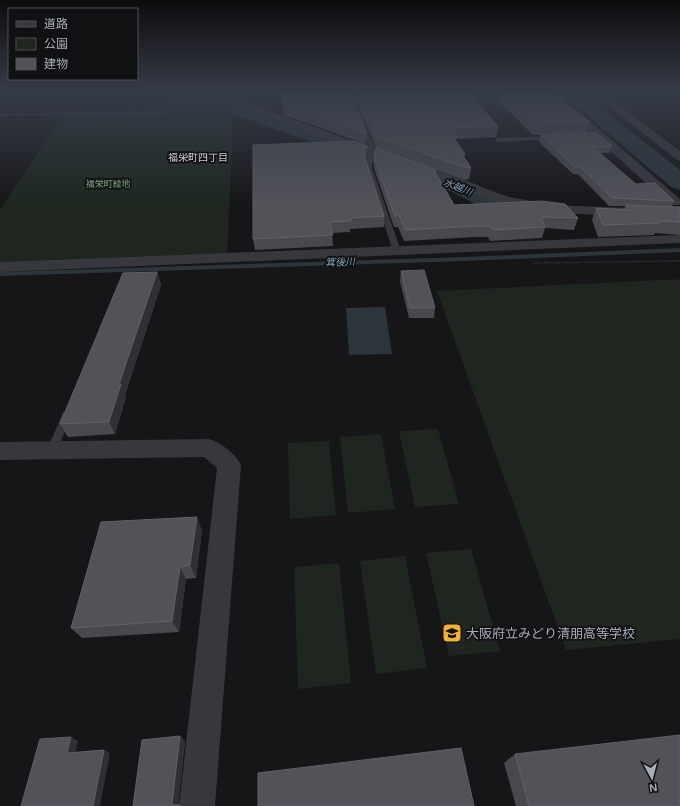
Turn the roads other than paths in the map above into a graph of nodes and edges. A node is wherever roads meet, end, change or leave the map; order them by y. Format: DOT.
graph roads {
  1 [pos="305,131"];
  2 [pos="363,131"];
  3 [pos="589,131"];
  4 [pos="645,131"];
  5 [pos="561,138"];
  6 [pos="498,140"];
  7 [pos="372,156"];
  8 [pos="680,157"];
  9 [pos="680,206"];
  10 [pos="680,214"];
  11 [pos="680,239"];
  12 [pos="397,251"];
  13 [pos="0,267"];
  14 [pos="70,406"];
  15 [pos="52,450"];
  16 [pos="0,451"];
  17 [pos="197,806"];
  1 -- 7 [label="street"];
  2 -- 7 [label="lane"];
  3 -- 9 [label="street"];
  4 -- 8 [label="street"];
  5 -- 6 [label="lane"];
  7 -- 10 [label="street"];
  7 -- 12 [label="lane"];
  11 -- 12 [label="street"];
  12 -- 13 [label="street"];
  14 -- 15 [label="lane"];
  15 -- 16 [label="street"];
  15 -- 17 [label="street"];
}
